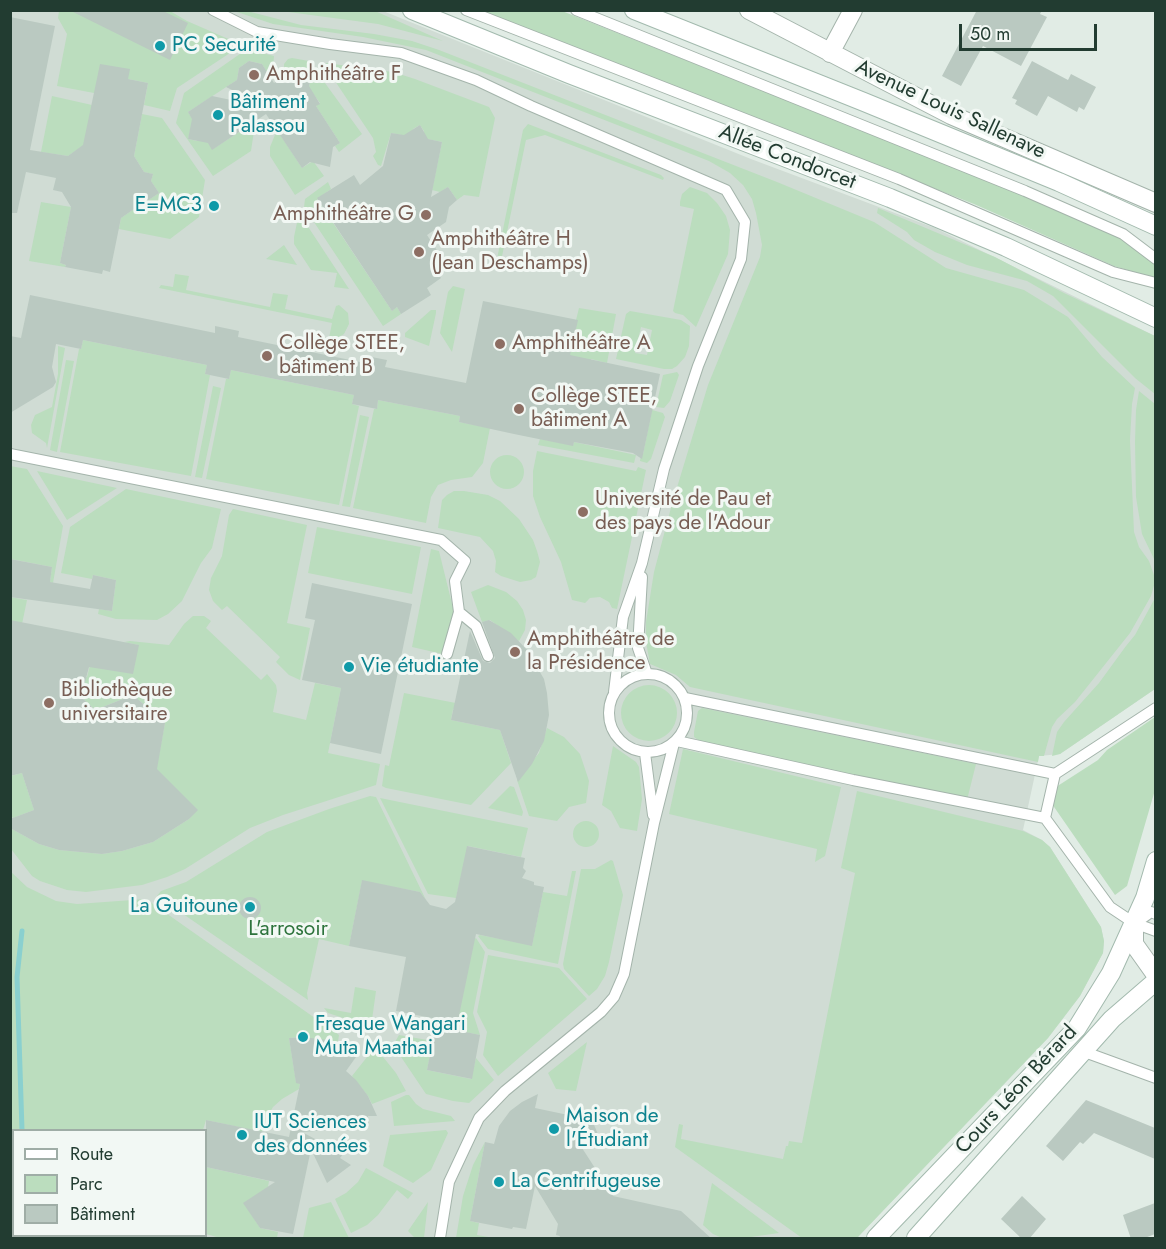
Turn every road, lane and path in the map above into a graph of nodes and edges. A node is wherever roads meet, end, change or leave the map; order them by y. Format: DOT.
graph roads {
  1 [pos="213,10"];
  2 [pos="412,10"];
  3 [pos="466,10"];
  4 [pos="576,10"];
  5 [pos="634,10"];
  6 [pos="749,10"];
  7 [pos="854,10"];
  8 [pos="830,53"];
  9 [pos="1155,203"];
  10 [pos="1155,226"];
  11 [pos="1155,259"];
  12 [pos="1155,283"];
  13 [pos="1155,318"];
  14 [pos="10,454"];
  15 [pos="642,563"];
  16 [pos="459,612"];
  17 [pos="447,654"];
  18 [pos="488,656"];
  19 [pos="647,674"];
  20 [pos="614,692"];
  21 [pos="685,698"];
  22 [pos="1155,708"];
  23 [pos="675,742"];
  24 [pos="645,753"];
  25 [pos="1055,774"];
  26 [pos="1045,818"];
  27 [pos="654,823"];
  28 [pos="1155,861"];
  29 [pos="1155,914"];
  30 [pos="1134,923"];
  31 [pos="1155,931"];
  32 [pos="1155,975"];
  33 [pos="1155,981"];
  34 [pos="1082,1051"];
  35 [pos="1155,1078"];
  36 [pos="440,1239"];
  37 [pos="876,1239"];
  38 [pos="916,1239"];
  1 -- 15 [label="lane"];
  2 -- 13 [label="main road, Allée Condorcet"];
  3 -- 12 [label="lane"];
  4 -- 11 [label="lane"];
  5 -- 10 [label="main road"];
  6 -- 8 [label="main road, Avenue Louis Sallenave"];
  7 -- 8 [label="main road"];
  8 -- 9 [label="main road, Avenue Louis Sallenave"];
  14 -- 16 [label="lane"];
  15 -- 19 [label="lane"];
  15 -- 20 [label="lane"];
  16 -- 17 [label="lane"];
  16 -- 18 [label="lane"];
  19 -- 20 [label="lane"];
  19 -- 21 [label="lane"];
  20 -- 24 [label="lane"];
  21 -- 23 [label="lane"];
  21 -- 25 [label="lane"];
  22 -- 25 [label="lane"];
  23 -- 24 [label="lane"];
  23 -- 26 [label="lane"];
  23 -- 27 [label="lane"];
  24 -- 27 [label="lane"];
  25 -- 26 [label="lane"];
  26 -- 30 [label="lane"];
  27 -- 36 [label="lane"];
  28 -- 30 [label="main road, Cours Léon Bérard"];
  29 -- 30 [label="lane"];
  30 -- 31 [label="lane"];
  30 -- 32 [label="main road"];
  30 -- 37 [label="main road, Cours Léon Bérard"];
  33 -- 34 [label="main road, Cours Léon Bérard"];
  34 -- 35 [label="lane"];
  34 -- 38 [label="main road, Cours Léon Bérard"];
}
